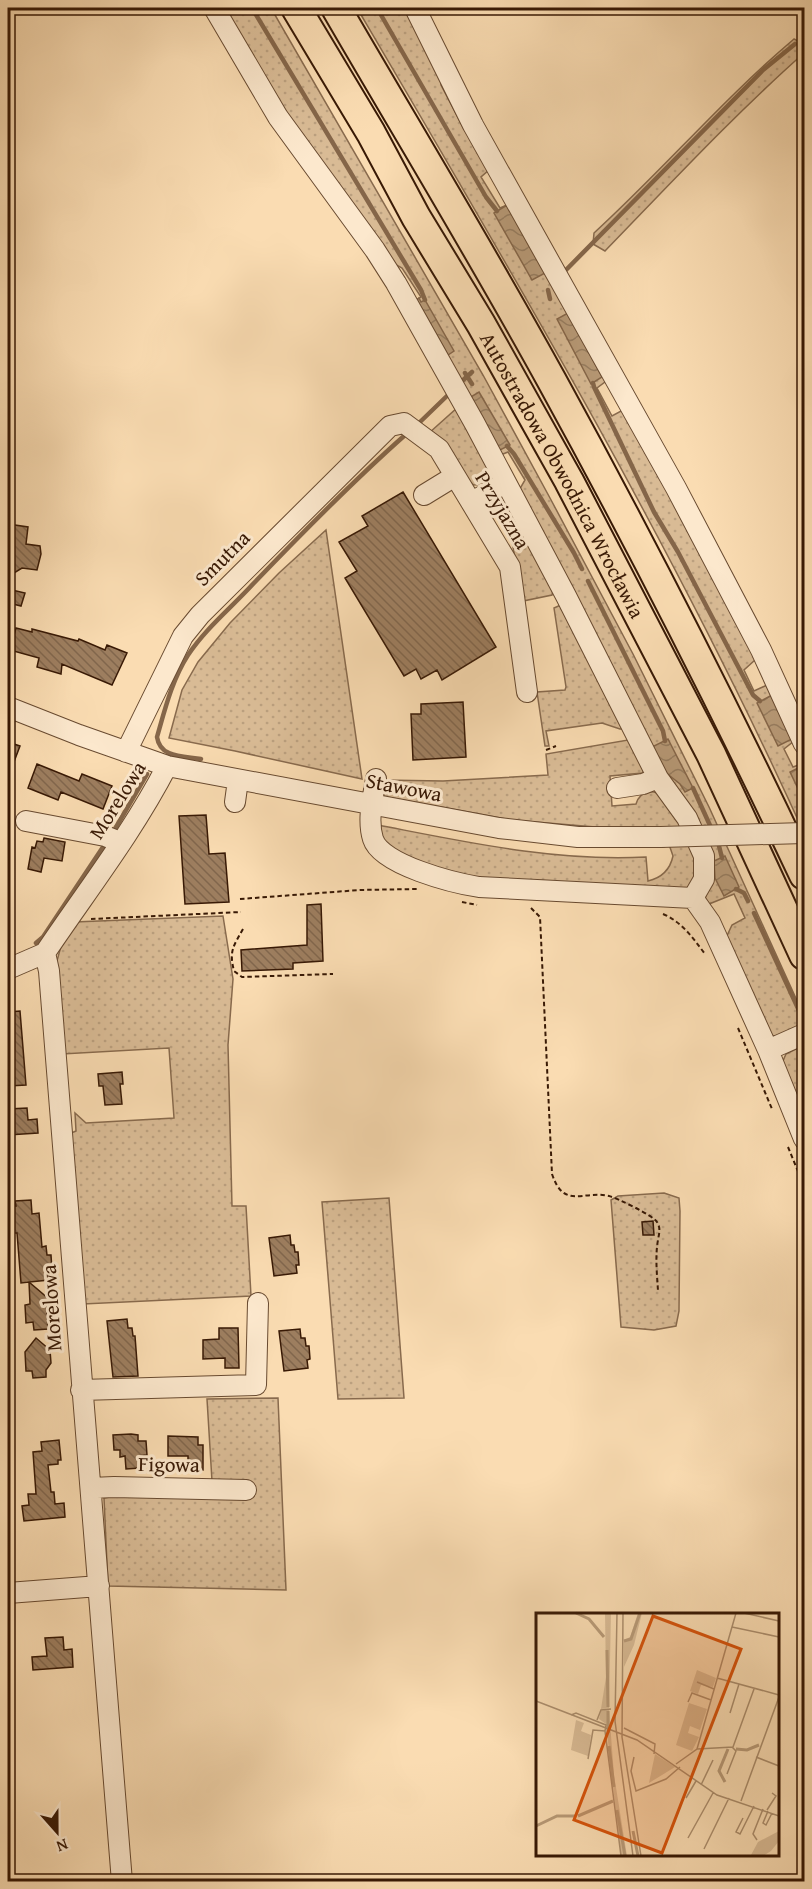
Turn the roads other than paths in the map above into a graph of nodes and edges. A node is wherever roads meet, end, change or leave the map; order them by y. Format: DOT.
graph roads {
  1 [pos="213,8"];
  2 [pos="296,8"];
  3 [pos="336,8"];
  4 [pos="415,8"];
  5 [pos="390,426"];
  6 [pos="455,476"];
  7 [pos="505,483"];
  8 [pos="424,495"];
  9 [pos="472,502"];
  10 [pos="527,692"];
  11 [pos="8,707"];
  12 [pos="804,744"];
  13 [pos="126,753"];
  14 [pos="167,766"];
  15 [pos="658,778"];
  16 [pos="376,779"];
  17 [pos="238,780"];
  18 [pos="617,788"];
  19 [pos="235,802"];
  20 [pos="372,805"];
  21 [pos="26,821"];
  22 [pos="804,833"];
  23 [pos="113,839"];
  24 [pos="804,875"];
  25 [pos="693,898"];
  26 [pos="45,953"];
  27 [pos="804,955"];
  28 [pos="8,969"];
  29 [pos="804,1034"];
  30 [pos="768,1050"];
  31 [pos="796,1143"];
  32 [pos="258,1303"];
  33 [pos="81,1390"];
  34 [pos="91,1488"];
  35 [pos="246,1490"];
  36 [pos="99,1586"];
  37 [pos="8,1593"];
  38 [pos="122,1881"];
  1 -- 7 [label="street"];
  2 -- 27 [label="highway, Autostradowa Obwodnica Wrocławia"];
  3 -- 24 [label="highway, Autostradowa Obwodnica Wrocławia"];
  4 -- 12 [label="street"];
  5 -- 6 [label="street, Przyjazna"];
  5 -- 13 [label="street, Smutna"];
  6 -- 8 [label="street"];
  6 -- 9 [label="street, Przyjazna"];
  7 -- 9 [label="street"];
  7 -- 15 [label="street"];
  9 -- 10 [label="street, Przyjazna"];
  11 -- 13 [label="street, Stawowa"];
  13 -- 14 [label="street, Stawowa"];
  14 -- 17 [label="street, Stawowa"];
  14 -- 23 [label="street, Morelowa"];
  15 -- 18 [label="street"];
  15 -- 25 [label="street"];
  16 -- 20 [label="street"];
  17 -- 19 [label="street"];
  17 -- 20 [label="street, Stawowa"];
  20 -- 22 [label="street, Stawowa, bridge"];
  20 -- 25 [label="street"];
  21 -- 23 [label="street"];
  23 -- 26 [label="street, Morelowa"];
  25 -- 30 [label="street"];
  26 -- 28 [label="street"];
  26 -- 33 [label="street, Morelowa"];
  29 -- 30 [label="street"];
  30 -- 31 [label="street"];
  32 -- 33 [label="street"];
  33 -- 34 [label="street, Morelowa"];
  34 -- 35 [label="street, Figowa"];
  34 -- 36 [label="street, Morelowa"];
  36 -- 37 [label="street"];
  36 -- 38 [label="street, Morelowa"];
}
